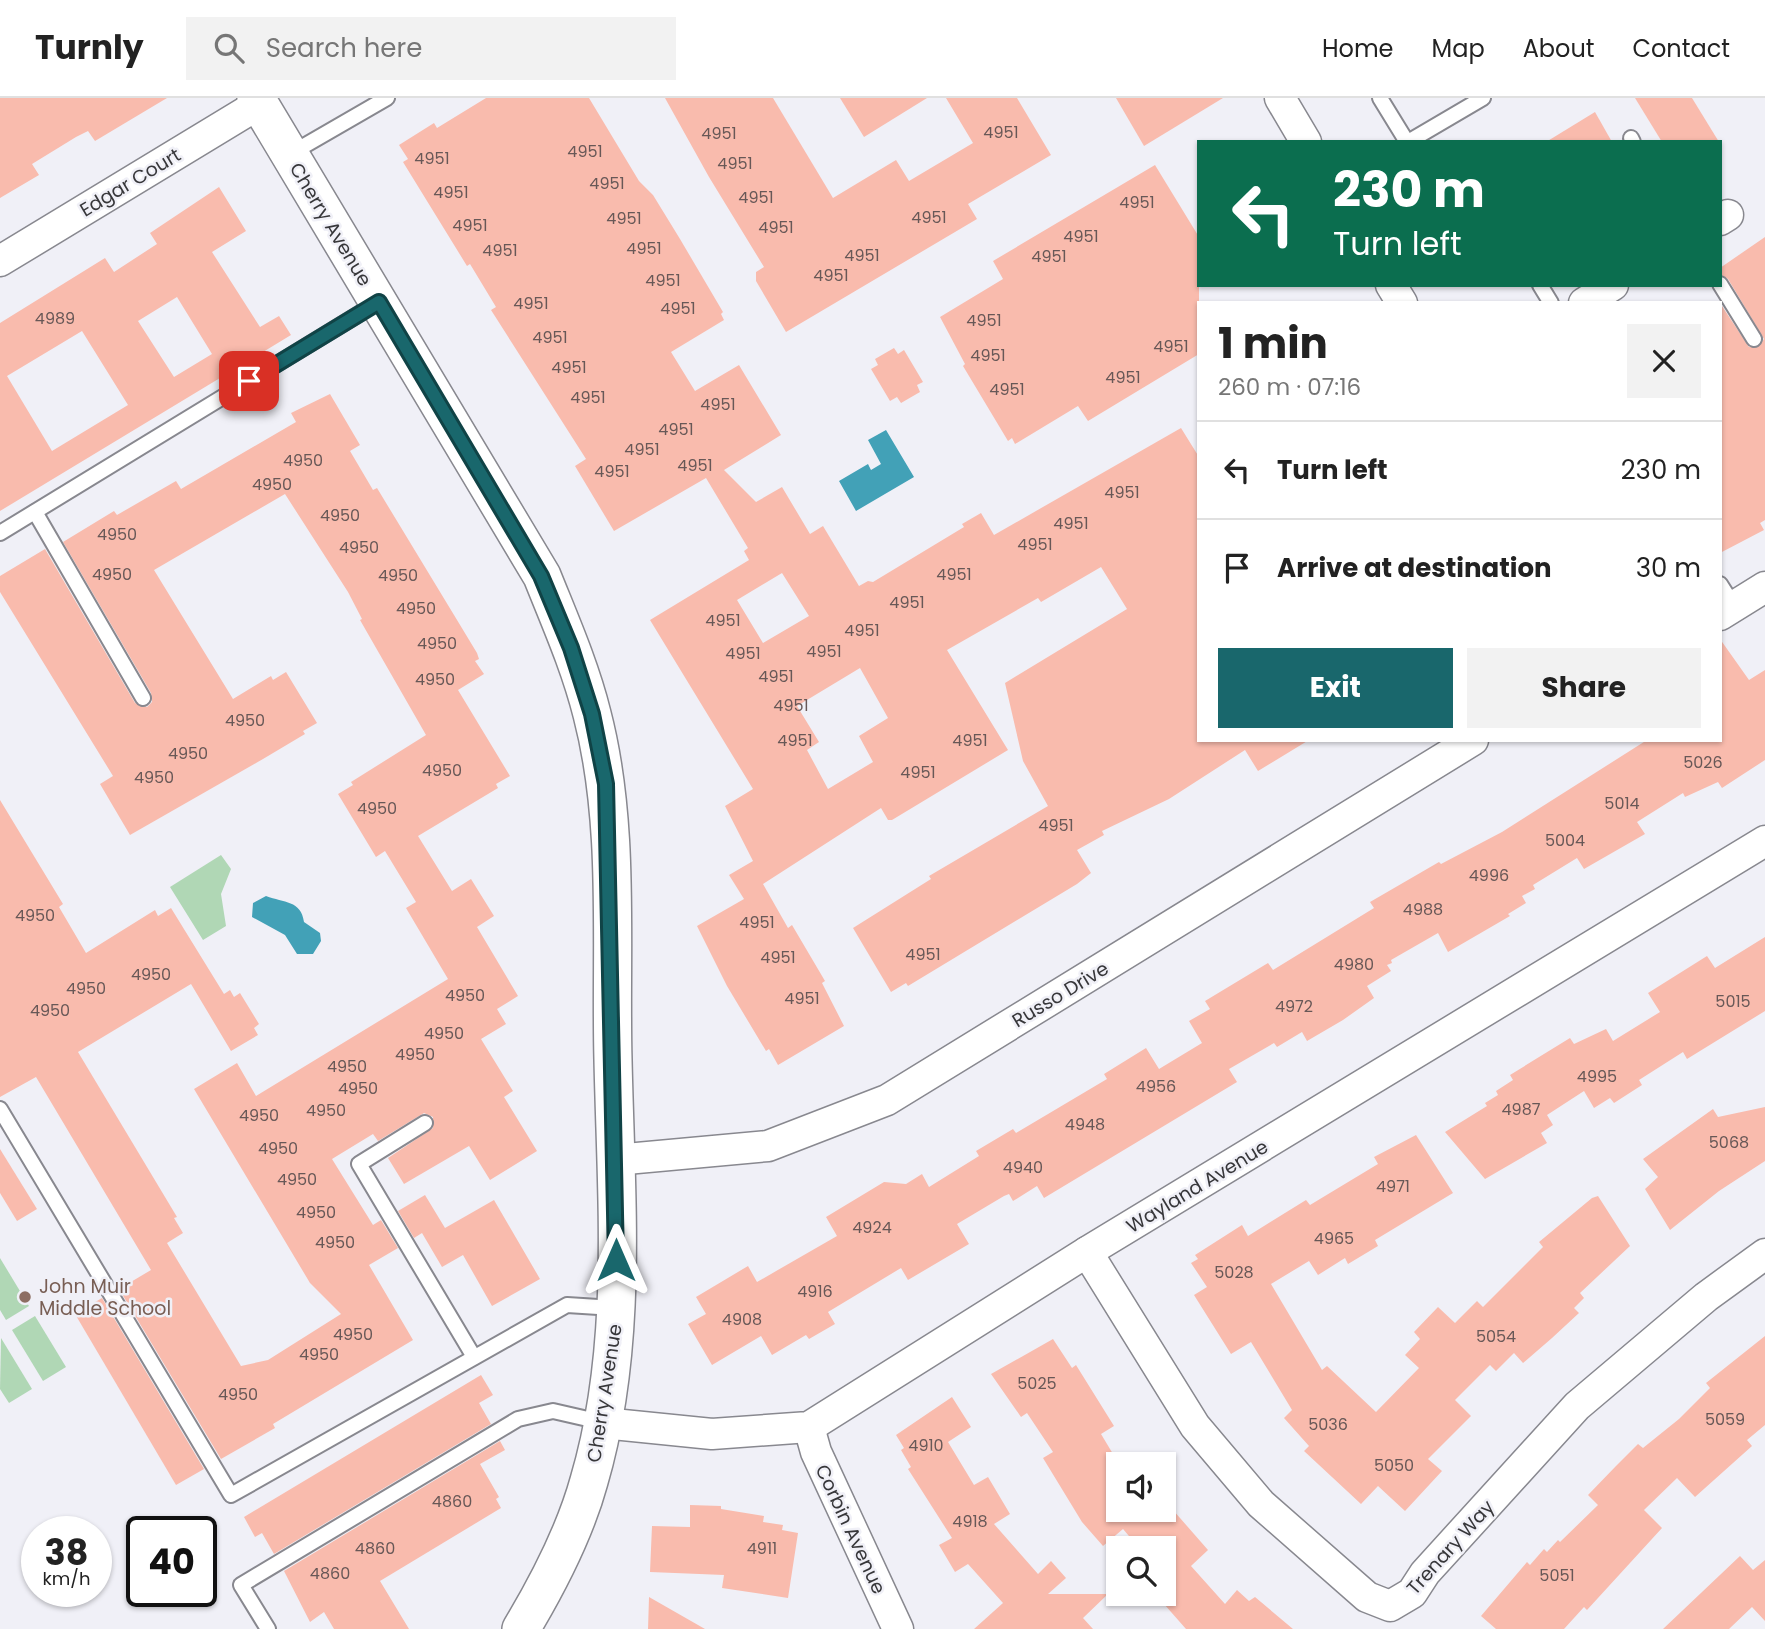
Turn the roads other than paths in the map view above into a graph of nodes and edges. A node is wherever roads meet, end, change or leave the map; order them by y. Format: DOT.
graph roads {
  1 [pos="387,98"];
  2 [pos="1280,98"];
  3 [pos="1380,98"];
  4 [pos="1483,98"];
  5 [pos="257,101"];
  6 [pos="1305,140"];
  7 [pos="1407,140"];
  8 [pos="1411,140"];
  9 [pos="289,155"];
  10 [pos="0,261"];
  11 [pos="1610,287"];
  12 [pos="1722,287"];
  13 [pos="1587,301"];
  14 [pos="379,302"];
  15 [pos="1754,339"];
  16 [pos="35,512"];
  17 [pos="0,533"];
  18 [pos="1765,587"];
  19 [pos="1725,602"];
  20 [pos="143,698"];
  21 [pos="1470,742"];
  22 [pos="1765,841"];
  23 [pos="0,1109"];
  24 [pos="425,1123"];
  25 [pos="615,1160"];
  26 [pos="1087,1252"];
  27 [pos="1765,1254"];
  28 [pos="616,1308"];
  29 [pos="474,1357"];
  30 [pos="603,1423"];
  31 [pos="809,1427"];
  32 [pos="524,1628"];
  33 [pos="268,1629"];
  34 [pos="898,1629"];
  1 -- 9 [label="lane"];
  2 -- 6 [label="street"];
  3 -- 7 [label="lane"];
  4 -- 8 [label="lane"];
  5 -- 9 [label="street, Cherry Avenue"];
  5 -- 10 [label="street, Edgar Court"];
  9 -- 14 [label="street, Cherry Avenue"];
  11 -- 13 [label="street"];
  12 -- 15 [label="lane"];
  14 -- 16 [label="lane"];
  14 -- 25 [label="street, Cherry Avenue"];
  16 -- 17 [label="lane"];
  16 -- 20 [label="lane"];
  18 -- 19 [label="street"];
  21 -- 25 [label="street, Russo Drive"];
  22 -- 26 [label="street, Wayland Avenue"];
  23 -- 29 [label="lane"];
  24 -- 29 [label="lane"];
  25 -- 28 [label="street, Cherry Avenue"];
  26 -- 27 [label="street, Trenary Way"];
  26 -- 31 [label="street, Wayland Avenue"];
  28 -- 29 [label="lane"];
  28 -- 30 [label="street, Cherry Avenue"];
  30 -- 31 [label="street, Wayland Avenue"];
  30 -- 32 [label="street, Cherry Avenue"];
  30 -- 33 [label="lane"];
  31 -- 34 [label="street, Corbin Avenue"];
}
